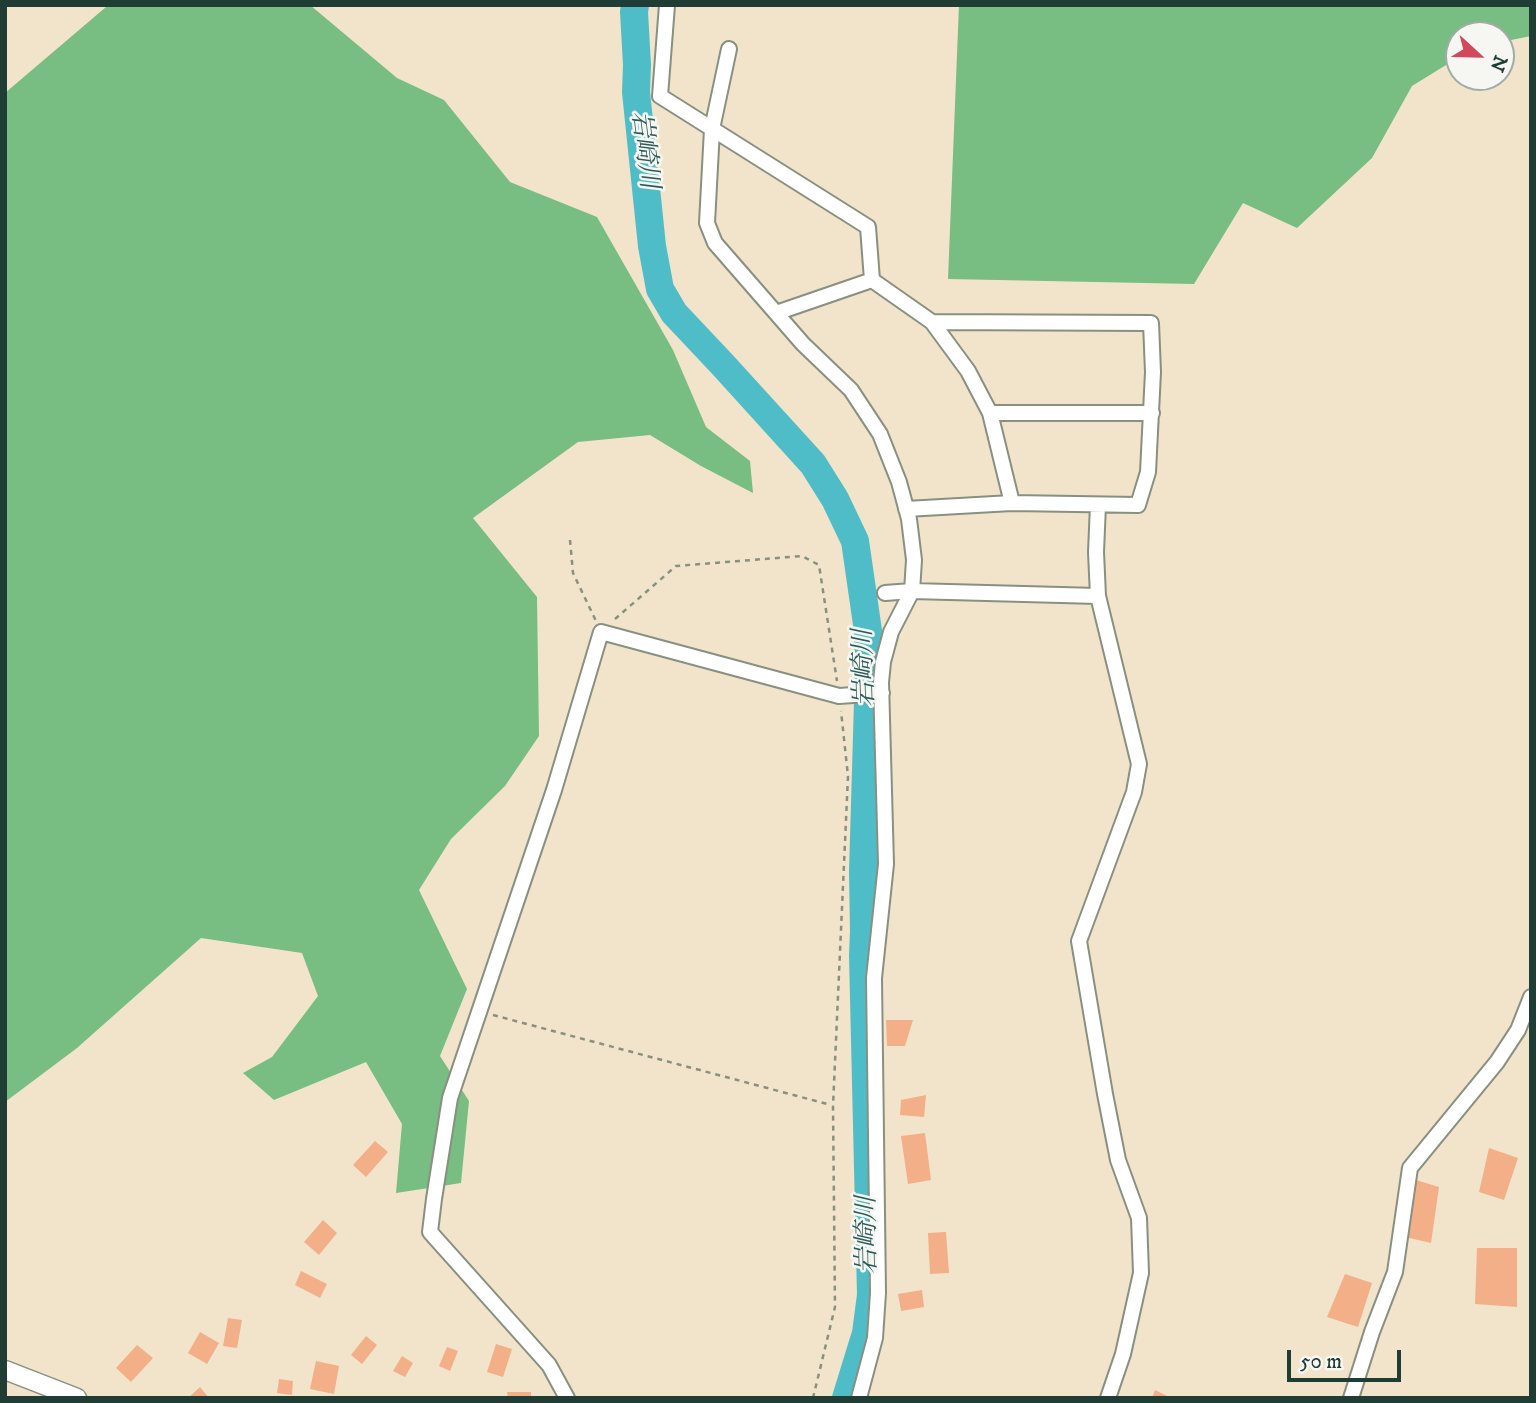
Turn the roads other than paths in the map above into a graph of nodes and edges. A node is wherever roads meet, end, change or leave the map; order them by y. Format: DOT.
graph roads {
  1 [pos="667,5"];
  2 [pos="729,49"];
  3 [pos="712,130"];
  4 [pos="872,280"];
  5 [pos="776,313"];
  6 [pos="932,322"];
  7 [pos="990,413"];
  8 [pos="1152,413"];
  9 [pos="1012,503"];
  10 [pos="1098,505"];
  11 [pos="906,509"];
  12 [pos="912,591"];
  13 [pos="885,593"];
  14 [pos="1098,596"];
  15 [pos="882,693"];
  16 [pos="1530,999"];
  17 [pos="5,1370"];
  18 [pos="77,1398"];
  19 [pos="568,1398"];
  20 [pos="859,1398"];
  21 [pos="1108,1398"];
  22 [pos="1351,1398"];
  1 -- 3 [label="street"];
  2 -- 3 [label="street"];
  3 -- 4 [label="street"];
  3 -- 5 [label="street"];
  4 -- 5 [label="street"];
  4 -- 6 [label="street"];
  5 -- 11 [label="street"];
  6 -- 7 [label="street"];
  6 -- 8 [label="street"];
  7 -- 8 [label="street"];
  7 -- 9 [label="street"];
  8 -- 10 [label="street"];
  9 -- 10 [label="street"];
  9 -- 11 [label="street"];
  10 -- 14 [label="street"];
  11 -- 12 [label="street"];
  12 -- 13 [label="street"];
  12 -- 14 [label="street"];
  12 -- 15 [label="street"];
  14 -- 21 [label="street"];
  15 -- 19 [label="street"];
  15 -- 20 [label="street"];
  16 -- 22 [label="street"];
  17 -- 18 [label="street"];
}
